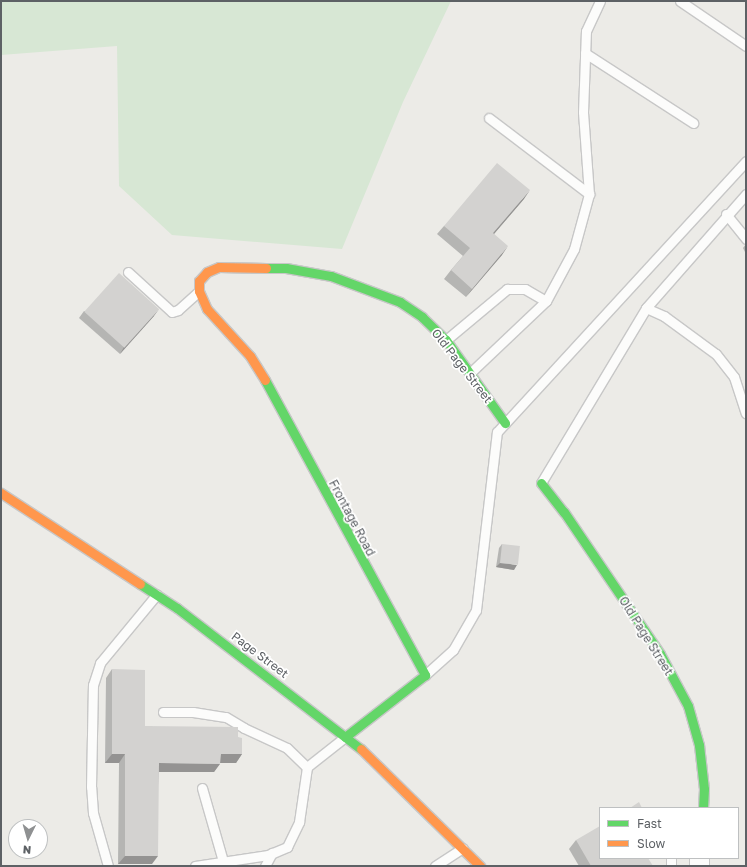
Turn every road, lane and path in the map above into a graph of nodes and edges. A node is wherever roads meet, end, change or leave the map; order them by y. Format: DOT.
graph roads {
  1 [pos="600,1"];
  2 [pos="680,1"];
  3 [pos="746,46"];
  4 [pos="585,53"];
  5 [pos="489,118"];
  6 [pos="693,123"];
  7 [pos="746,161"];
  8 [pos="589,194"];
  9 [pos="746,194"];
  10 [pos="726,214"];
  11 [pos="746,239"];
  12 [pos="128,272"];
  13 [pos="199,292"];
  14 [pos="546,301"];
  15 [pos="646,308"];
  16 [pos="446,340"];
  17 [pos="470,373"];
  18 [pos="746,413"];
  19 [pos="505,423"];
  20 [pos="542,483"];
  21 [pos="1,493"];
  22 [pos="157,594"];
  23 [pos="425,675"];
  24 [pos="163,712"];
  25 [pos="345,737"];
  26 [pos="307,767"];
  27 [pos="202,788"];
  28 [pos="703,807"];
  29 [pos="463,848"];
  30 [pos="272,853"];
  31 [pos="223,861"];
  32 [pos="108,866"];
  33 [pos="195,866"];
  34 [pos="265,866"];
  35 [pos="435,866"];
  36 [pos="480,866"];
  1 -- 4 [label="lane"];
  2 -- 3 [label="lane"];
  4 -- 6 [label="lane"];
  4 -- 8 [label="lane"];
  5 -- 8 [label="lane"];
  7 -- 19 [label="lane"];
  8 -- 14 [label="lane"];
  9 -- 10 [label="lane"];
  10 -- 11 [label="lane"];
  10 -- 15 [label="lane"];
  12 -- 13 [label="lane"];
  13 -- 16 [label="street, Old Page Street"];
  13 -- 23 [label="street, Frontage Road"];
  14 -- 16 [label="lane"];
  14 -- 17 [label="lane"];
  15 -- 18 [label="lane"];
  15 -- 20 [label="lane"];
  16 -- 17 [label="street, Old Page Street"];
  17 -- 19 [label="street, Old Page Street"];
  19 -- 23 [label="lane"];
  20 -- 28 [label="street, Old Page Street"];
  21 -- 22 [label="street, Page Street"];
  22 -- 25 [label="street, Page Street"];
  22 -- 32 [label="lane"];
  23 -- 25 [label="street"];
  24 -- 26 [label="lane"];
  25 -- 26 [label="lane"];
  25 -- 29 [label="street, Page Street"];
  26 -- 30 [label="lane"];
  27 -- 31 [label="lane"];
  29 -- 35 [label="lane"];
  29 -- 36 [label="street, Page Street"];
  30 -- 31 [label="lane"];
  30 -- 34 [label="lane"];
  31 -- 33 [label="lane"];
}
